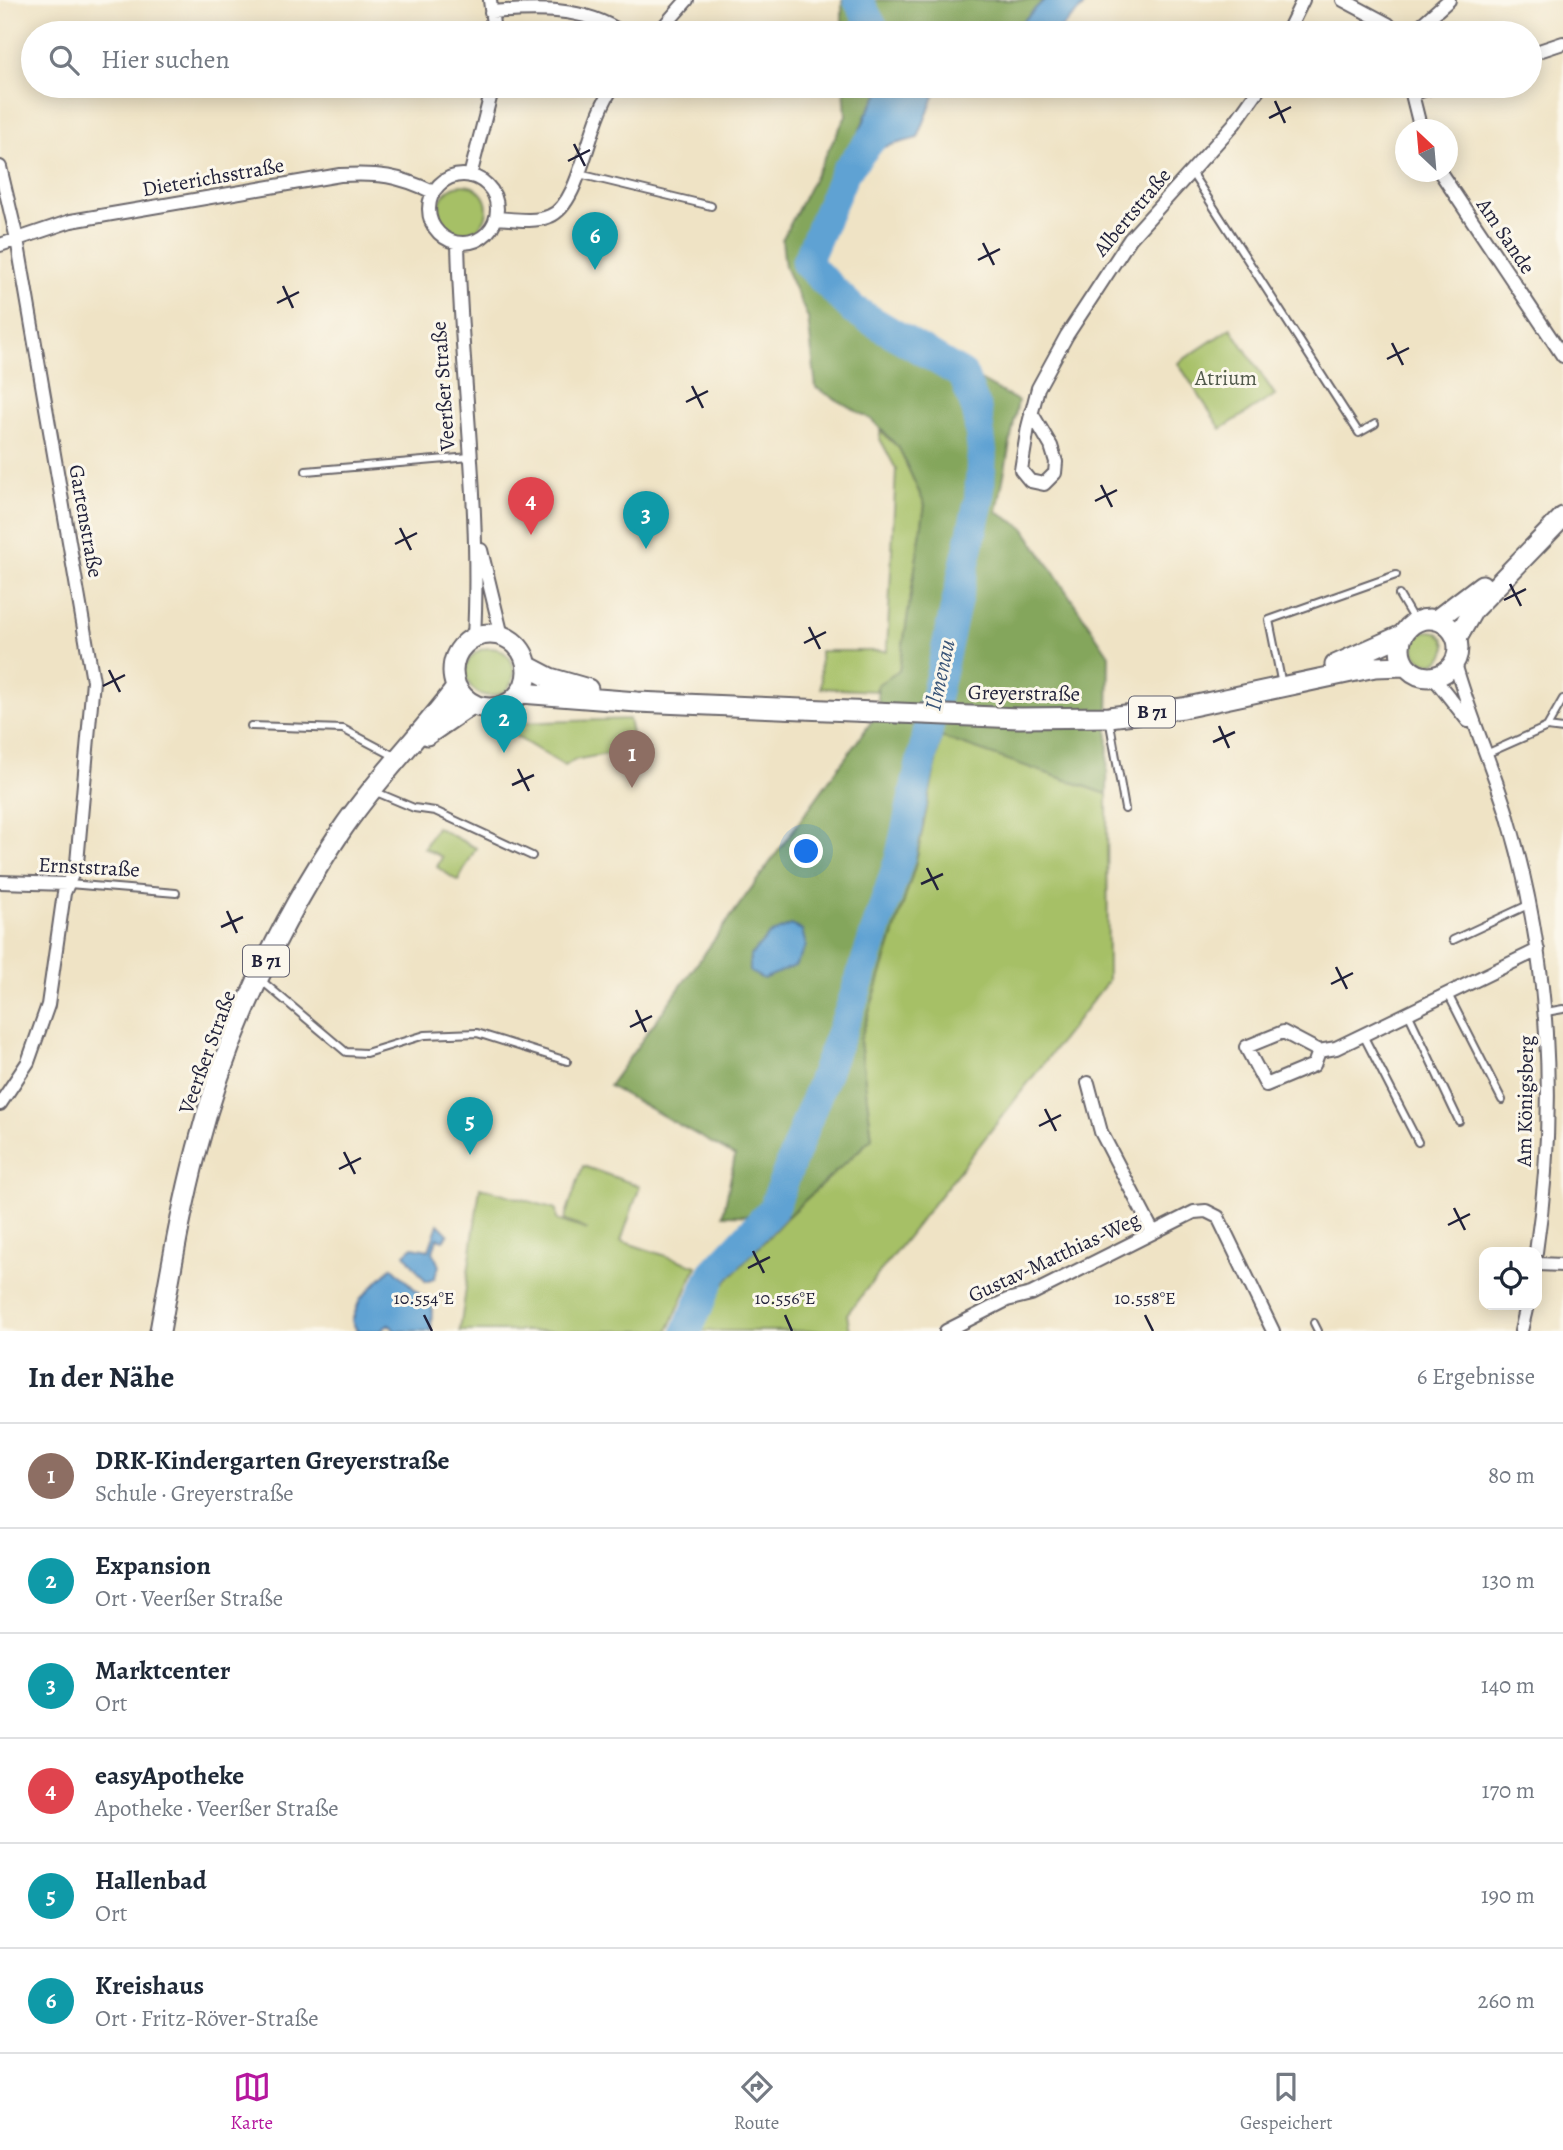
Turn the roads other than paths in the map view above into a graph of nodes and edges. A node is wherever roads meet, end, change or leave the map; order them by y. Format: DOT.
graph roads {
  1 [pos="687,0"];
  2 [pos="1303,0"];
  3 [pos="1343,0"];
  4 [pos="1449,0"];
  5 [pos="491,6"];
  6 [pos="602,21"];
  7 [pos="669,21"];
  8 [pos="1293,21"];
  9 [pos="1382,21"];
  10 [pos="1425,21"];
  11 [pos="1563,43"];
  12 [pos="1542,50"];
  13 [pos="490,98"];
  14 [pos="606,98"];
  15 [pos="1252,98"];
  16 [pos="1413,98"];
  17 [pos="1418,119"];
  18 [pos="0,167"];
  19 [pos="1191,172"];
  20 [pos="579,174"];
  21 [pos="470,176"];
  22 [pos="1447,182"];
  23 [pos="433,192"];
  24 [pos="711,206"];
  25 [pos="496,218"];
  26 [pos="17,239"];
  27 [pos="458,243"];
  28 [pos="0,246"];
  29 [pos="1563,356"];
  30 [pos="1031,412"];
  31 [pos="1375,424"];
  32 [pos="470,457"];
  33 [pos="306,471"];
  34 [pos="1563,517"];
  35 [pos="477,526"];
  36 [pos="1530,548"];
  37 [pos="1396,575"];
  38 [pos="1399,595"];
  39 [pos="1436,620"];
  40 [pos="1409,629"];
  41 [pos="502,636"];
  42 [pos="474,637"];
  43 [pos="1457,638"];
  44 [pos="1455,663"];
  45 [pos="527,666"];
  46 [pos="1405,666"];
  47 [pos="1434,678"];
  48 [pos="1282,685"];
  49 [pos="456,688"];
  50 [pos="521,694"];
  51 [pos="1563,699"];
  52 [pos="637,702"];
  53 [pos="472,704"];
  54 [pos="1109,717"];
  55 [pos="251,726"];
  56 [pos="1548,727"];
  57 [pos="1562,727"];
  58 [pos="1475,730"];
  59 [pos="403,753"];
  60 [pos="1486,754"];
  61 [pos="371,790"];
  62 [pos="1125,810"];
  63 [pos="532,856"];
  64 [pos="0,882"];
  65 [pos="68,884"];
  66 [pos="176,893"];
  67 [pos="1530,904"];
  68 [pos="1453,940"];
  69 [pos="1538,950"];
  70 [pos="258,978"];
  71 [pos="1448,994"];
  72 [pos="1563,1009"];
  73 [pos="1546,1012"];
  74 [pos="1408,1013"];
  75 [pos="1363,1035"];
  76 [pos="1319,1051"];
  77 [pos="567,1061"];
  78 [pos="1088,1083"];
  79 [pos="1502,1100"];
  80 [pos="0,1104"];
  81 [pos="1459,1122"];
  82 [pos="1418,1142"];
  83 [pos="1153,1232"];
  84 [pos="1536,1247"];
  85 [pos="1542,1264"];
  86 [pos="1563,1265"];
  87 [pos="1526,1310"];
  88 [pos="1314,1323"];
  89 [pos="160,1331"];
  90 [pos="946,1331"];
  91 [pos="1273,1331"];
  92 [pos="1318,1331"];
  93 [pos="1521,1331"];
  1 -- 7 [label="street"];
  2 -- 8 [label="street"];
  3 -- 9 [label="street"];
  4 -- 10 [label="street"];
  5 -- 6 [label="street"];
  11 -- 12 [label="street"];
  13 -- 21 [label="street"];
  14 -- 20 [label="street"];
  15 -- 19 [label="street, Albertstraße"];
  16 -- 17 [label="street"];
  18 -- 26 [label="street, Gartenstraße"];
  19 -- 30 [label="street, Albertstraße"];
  19 -- 31 [label="lane"];
  20 -- 24 [label="lane"];
  20 -- 25 [label="street"];
  21 -- 23 [label="street"];
  21 -- 25 [label="street"];
  22 -- 29 [label="street, Am Sande"];
  23 -- 26 [label="street, Dieterichsstraße"];
  23 -- 27 [label="street"];
  25 -- 27 [label="street"];
  26 -- 28 [label="street, Dieterichsstraße"];
  26 -- 65 [label="street, Gartenstraße"];
  27 -- 32 [label="street, Veerßer Straße"];
  30 -- 30 [label="street, Albertstraße"];
  32 -- 33 [label="lane"];
  32 -- 35 [label="street, Veerßer Straße"];
  34 -- 36 [label="main road"];
  35 -- 41 [label="street, Veerßer Straße"];
  35 -- 42 [label="street, Veerßer Straße"];
  36 -- 39 [label="main road"];
  36 -- 43 [label="main road"];
  37 -- 48 [label="lane"];
  38 -- 40 [label="lane"];
  39 -- 40 [label="main road"];
  39 -- 43 [label="main road"];
  40 -- 46 [label="main road"];
  40 -- 48 [label="main road, Greyerstraße / B 71"];
  41 -- 42 [label="main road"];
  41 -- 45 [label="main road"];
  42 -- 49 [label="main road"];
  43 -- 44 [label="main road"];
  44 -- 47 [label="main road"];
  44 -- 58 [label="street, Am Königsberg"];
  45 -- 50 [label="main road"];
  45 -- 52 [label="main road, Greyerstraße / B 71"];
  46 -- 47 [label="main road"];
  46 -- 48 [label="main road, Greyerstraße / B 71"];
  47 -- 58 [label="street, Am Königsberg"];
  48 -- 54 [label="main road, Greyerstraße / B 71"];
  49 -- 53 [label="main road"];
  49 -- 59 [label="main road, Veerßer Straße / B 71"];
  50 -- 52 [label="main road, Greyerstraße / B 71"];
  50 -- 53 [label="main road"];
  51 -- 56 [label="lane"];
  52 -- 54 [label="main road, Greyerstraße / B 71"];
  53 -- 59 [label="main road, Veerßer Straße / B 71"];
  54 -- 62 [label="lane"];
  55 -- 59 [label="lane"];
  56 -- 57 [label="lane"];
  56 -- 60 [label="lane"];
  58 -- 60 [label="street, Am Königsberg"];
  59 -- 61 [label="main road, Veerßer Straße / B 71"];
  60 -- 67 [label="street, Am Königsberg"];
  61 -- 63 [label="lane"];
  61 -- 70 [label="main road, Veerßer Straße / B 71"];
  64 -- 65 [label="street, Ernststraße"];
  65 -- 66 [label="lane, Ernststraße"];
  65 -- 80 [label="street, Gartenstraße"];
  67 -- 68 [label="lane"];
  67 -- 69 [label="street, Am Königsberg"];
  69 -- 71 [label="street"];
  69 -- 73 [label="street, Am Königsberg"];
  70 -- 77 [label="lane"];
  70 -- 89 [label="main road, Veerßer Straße / B 71"];
  71 -- 74 [label="street"];
  71 -- 79 [label="lane"];
  72 -- 73 [label="lane"];
  73 -- 84 [label="street, Am Königsberg"];
  74 -- 75 [label="street"];
  74 -- 81 [label="lane"];
  75 -- 76 [label="street"];
  75 -- 82 [label="lane"];
  76 -- 76 [label="street"];
  78 -- 83 [label="street"];
  83 -- 90 [label="street, Gustav-Matthias-Weg"];
  83 -- 91 [label="street, Gustav-Matthias-Weg"];
  85 -- 86 [label="street"];
  87 -- 93 [label="street"];
  88 -- 92 [label="lane"];
}
